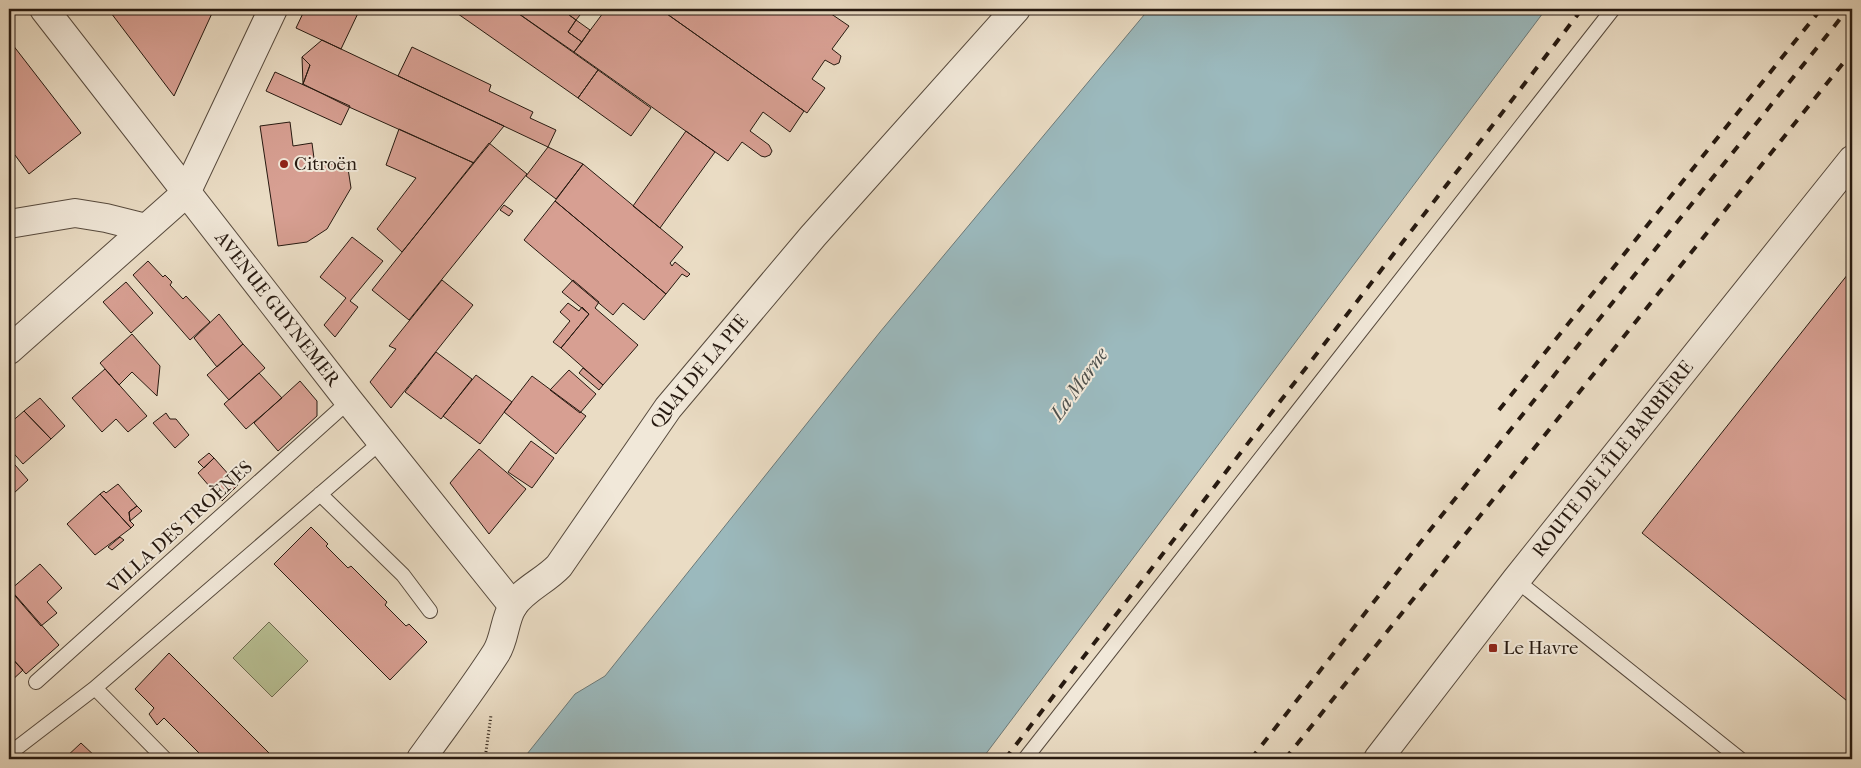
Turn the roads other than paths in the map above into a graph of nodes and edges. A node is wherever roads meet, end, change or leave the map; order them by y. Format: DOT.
graph roads {
  1 [pos="44,9"];
  2 [pos="273,9"];
  3 [pos="1016,9"];
  4 [pos="1613,9"];
  5 [pos="1852,160"];
  6 [pos="186,193"];
  7 [pos="9,224"];
  8 [pos="146,228"];
  9 [pos="9,350"];
  10 [pos="349,401"];
  11 [pos="382,442"];
  12 [pos="320,494"];
  13 [pos="1516,580"];
  14 [pos="514,606"];
  15 [pos="430,611"];
  16 [pos="36,682"];
  17 [pos="95,688"];
  18 [pos="9,754"];
  19 [pos="1386,756"];
  20 [pos="165,759"];
  21 [pos="421,759"];
  22 [pos="1025,759"];
  23 [pos="1740,759"];
  1 -- 6 [label="street, AVENUE GUYNEMER"];
  2 -- 6 [label="street"];
  3 -- 14 [label="street, QUAI DE LA PIE"];
  4 -- 22 [label="lane"];
  5 -- 13 [label="street, ROUTE DE L'ÎLE BARBIÈRE"];
  6 -- 8 [label="street"];
  6 -- 10 [label="street, AVENUE GUYNEMER"];
  7 -- 8 [label="street"];
  8 -- 9 [label="street"];
  10 -- 11 [label="street, AVENUE GUYNEMER"];
  10 -- 16 [label="lane, VILLA DES TROÈNES"];
  11 -- 12 [label="lane"];
  11 -- 14 [label="street, AVENUE GUYNEMER"];
  12 -- 15 [label="lane"];
  12 -- 17 [label="lane"];
  13 -- 19 [label="street, ROUTE DE L'ÎLE BARBIÈRE"];
  13 -- 23 [label="lane"];
  14 -- 21 [label="street, QUAI DE LA PIE"];
  17 -- 18 [label="lane"];
  17 -- 20 [label="lane"];
}
